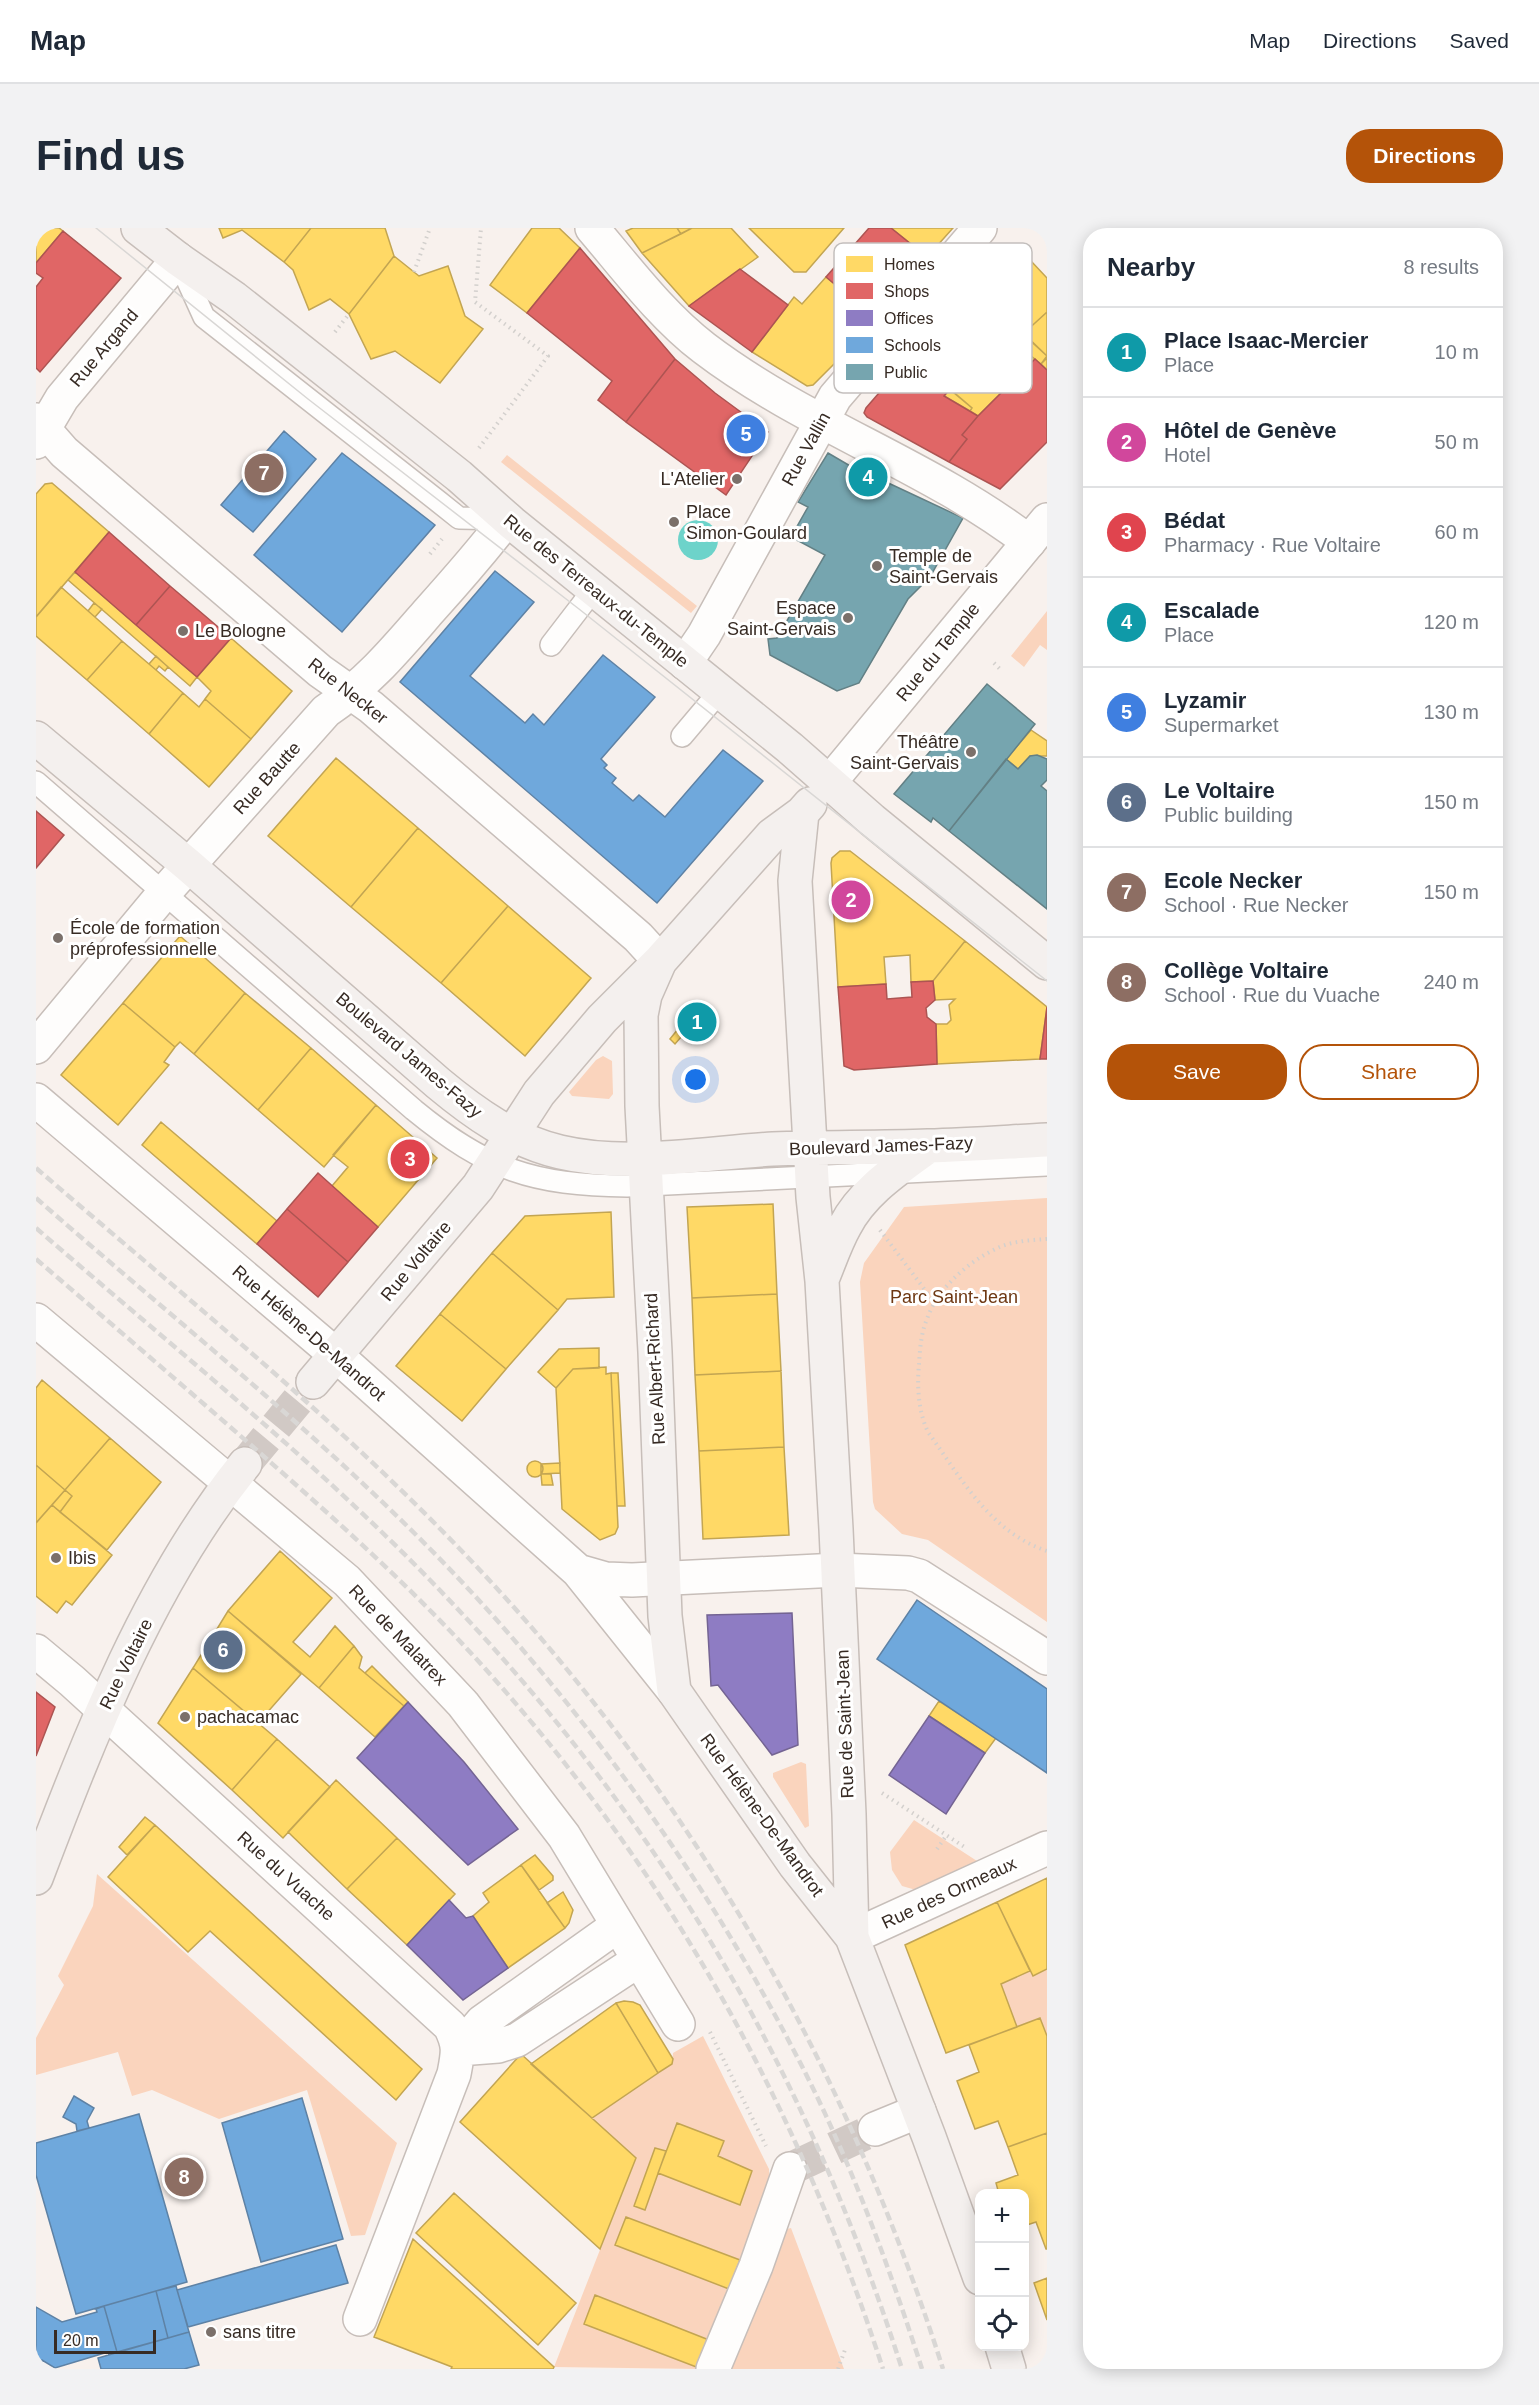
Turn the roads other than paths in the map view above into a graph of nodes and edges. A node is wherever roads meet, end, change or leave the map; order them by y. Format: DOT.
graph roads {
  1 [pos="138,228"];
  2 [pos="592,228"];
  3 [pos="980,228"];
  4 [pos="967,243"];
  5 [pos="178,259"];
  6 [pos="838,393"];
  7 [pos="820,422"];
  8 [pos="39,430"];
  9 [pos="507,519"];
  10 [pos="1038,531"];
  11 [pos="594,589"];
  12 [pos="551,645"];
  13 [pos="685,663"];
  14 [pos="720,691"];
  15 [pos="352,694"];
  16 [pos="682,736"];
  17 [pos="36,738"];
  18 [pos="36,782"];
  19 [pos="829,783"];
  20 [pos="802,813"];
  21 [pos="188,865"];
  22 [pos="164,893"];
  23 [pos="660,961"];
  24 [pos="1047,963"];
  25 [pos="36,1047"];
  26 [pos="36,1101"];
  27 [pos="513,1135"];
  28 [pos="1047,1140"];
  29 [pos="928,1146"];
  30 [pos="811,1163"];
  31 [pos="495,1164"];
  32 [pos="1047,1165"];
  33 [pos="644,1172"];
  34 [pos="892,1174"];
  35 [pos="822,1281"];
  36 [pos="36,1320"];
  37 [pos="336,1355"];
  38 [pos="313,1382"];
  39 [pos="237,1473"];
  40 [pos="579,1570"];
  41 [pos="838,1570"];
  42 [pos="663,1579"];
  43 [pos="36,1651"];
  44 [pos="1047,1658"];
  45 [pos="674,1691"];
  46 [pos="103,1711"];
  47 [pos="1047,1848"];
  48 [pos="36,1878"];
  49 [pos="617,1926"];
  50 [pos="852,1937"];
  51 [pos="639,1960"];
  52 [pos="678,2024"];
  53 [pos="459,2049"];
  54 [pos="919,2111"];
  55 [pos="875,2129"];
  56 [pos="787,2177"];
  57 [pos="975,2264"];
  58 [pos="360,2319"];
  59 [pos="1004,2351"];
  60 [pos="713,2369"];
  61 [pos="1009,2369"];
  1 -- 5 [label="main road, Rue des Terreaux-du-Temple"];
  2 -- 7 [label="street"];
  3 -- 4 [label="street, Rue Vallin"];
  5 -- 8 [label="street, Rue Argand"];
  5 -- 9 [label="main road, Rue des Terreaux-du-Temple"];
  6 -- 7 [label="street, Rue Vallin"];
  7 -- 10 [label="street"];
  7 -- 13 [label="street, Rue Vallin"];
  8 -- 15 [label="street, Rue Necker"];
  9 -- 11 [label="main road, Rue des Terreaux-du-Temple"];
  9 -- 15 [label="street, Rue Bautte"];
  10 -- 19 [label="street, Rue du Temple"];
  11 -- 12 [label="lane"];
  11 -- 13 [label="main road, Rue des Terreaux-du-Temple"];
  13 -- 14 [label="main road, Rue des Terreaux-du-Temple"];
  14 -- 16 [label="lane"];
  14 -- 19 [label="main road, Rue des Terreaux-du-Temple"];
  15 -- 21 [label="street, Rue Bautte"];
  15 -- 23 [label="street, Rue Necker"];
  17 -- 21 [label="main road, Boulevard James-Fazy"];
  18 -- 22 [label="lane"];
  19 -- 20 [label="main road"];
  19 -- 24 [label="main road, Rue des Terreaux-du-Temple"];
  20 -- 23 [label="main road"];
  20 -- 30 [label="main road, Rue de Saint-Jean"];
  21 -- 22 [label="street, Rue Bautte"];
  21 -- 27 [label="main road, Boulevard James-Fazy"];
  22 -- 25 [label="street, Rue Bautte"];
  22 -- 31 [label="lane"];
  23 -- 27 [label="main road, Rue Voltaire"];
  23 -- 33 [label="main road, Rue Albert-Richard"];
  26 -- 37 [label="street, Rue Hélène-De-Mandrot"];
  27 -- 31 [label="main road, Rue Voltaire"];
  27 -- 33 [label="main road, Boulevard James-Fazy"];
  28 -- 29 [label="main road, Boulevard James-Fazy"];
  29 -- 30 [label="main road, Boulevard James-Fazy"];
  29 -- 34 [label="main road"];
  30 -- 33 [label="main road, Boulevard James-Fazy"];
  30 -- 34 [label="lane"];
  30 -- 35 [label="main road, Rue de Saint-Jean"];
  31 -- 33 [label="lane"];
  31 -- 37 [label="main road, Rue Voltaire"];
  32 -- 34 [label="lane"];
  33 -- 42 [label="main road, Rue Albert-Richard"];
  34 -- 35 [label="main road"];
  35 -- 41 [label="main road, Rue de Saint-Jean"];
  36 -- 39 [label="street, Rue de Malatrex"];
  37 -- 38 [label="main road, Rue Voltaire"];
  37 -- 40 [label="street, Rue Hélène-De-Mandrot"];
  39 -- 46 [label="main road, Rue Voltaire"];
  39 -- 49 [label="street, Rue de Malatrex"];
  40 -- 42 [label="street, Rue Hélène-De-Mandrot"];
  40 -- 45 [label="street, Rue Hélène-De-Mandrot"];
  41 -- 42 [label="street"];
  41 -- 44 [label="street"];
  41 -- 50 [label="main road, Rue de Saint-Jean"];
  42 -- 45 [label="main road, Rue Hélène-De-Mandrot"];
  43 -- 46 [label="street, Rue du Vuache"];
  45 -- 50 [label="main road, Rue Hélène-De-Mandrot"];
  46 -- 48 [label="main road, Rue Voltaire"];
  46 -- 53 [label="street, Rue du Vuache"];
  47 -- 50 [label="street, Rue des Ormeaux"];
  49 -- 51 [label="street, Rue de Malatrex"];
  49 -- 53 [label="street"];
  50 -- 54 [label="main road, Rue de Saint-Jean"];
  51 -- 52 [label="street, Rue de Malatrex"];
  51 -- 53 [label="street"];
  53 -- 58 [label="street"];
  54 -- 55 [label="street"];
  54 -- 57 [label="main road, Rue de Saint-Jean"];
  56 -- 60 [label="street"];
  59 -- 61 [label="main road"];
}
